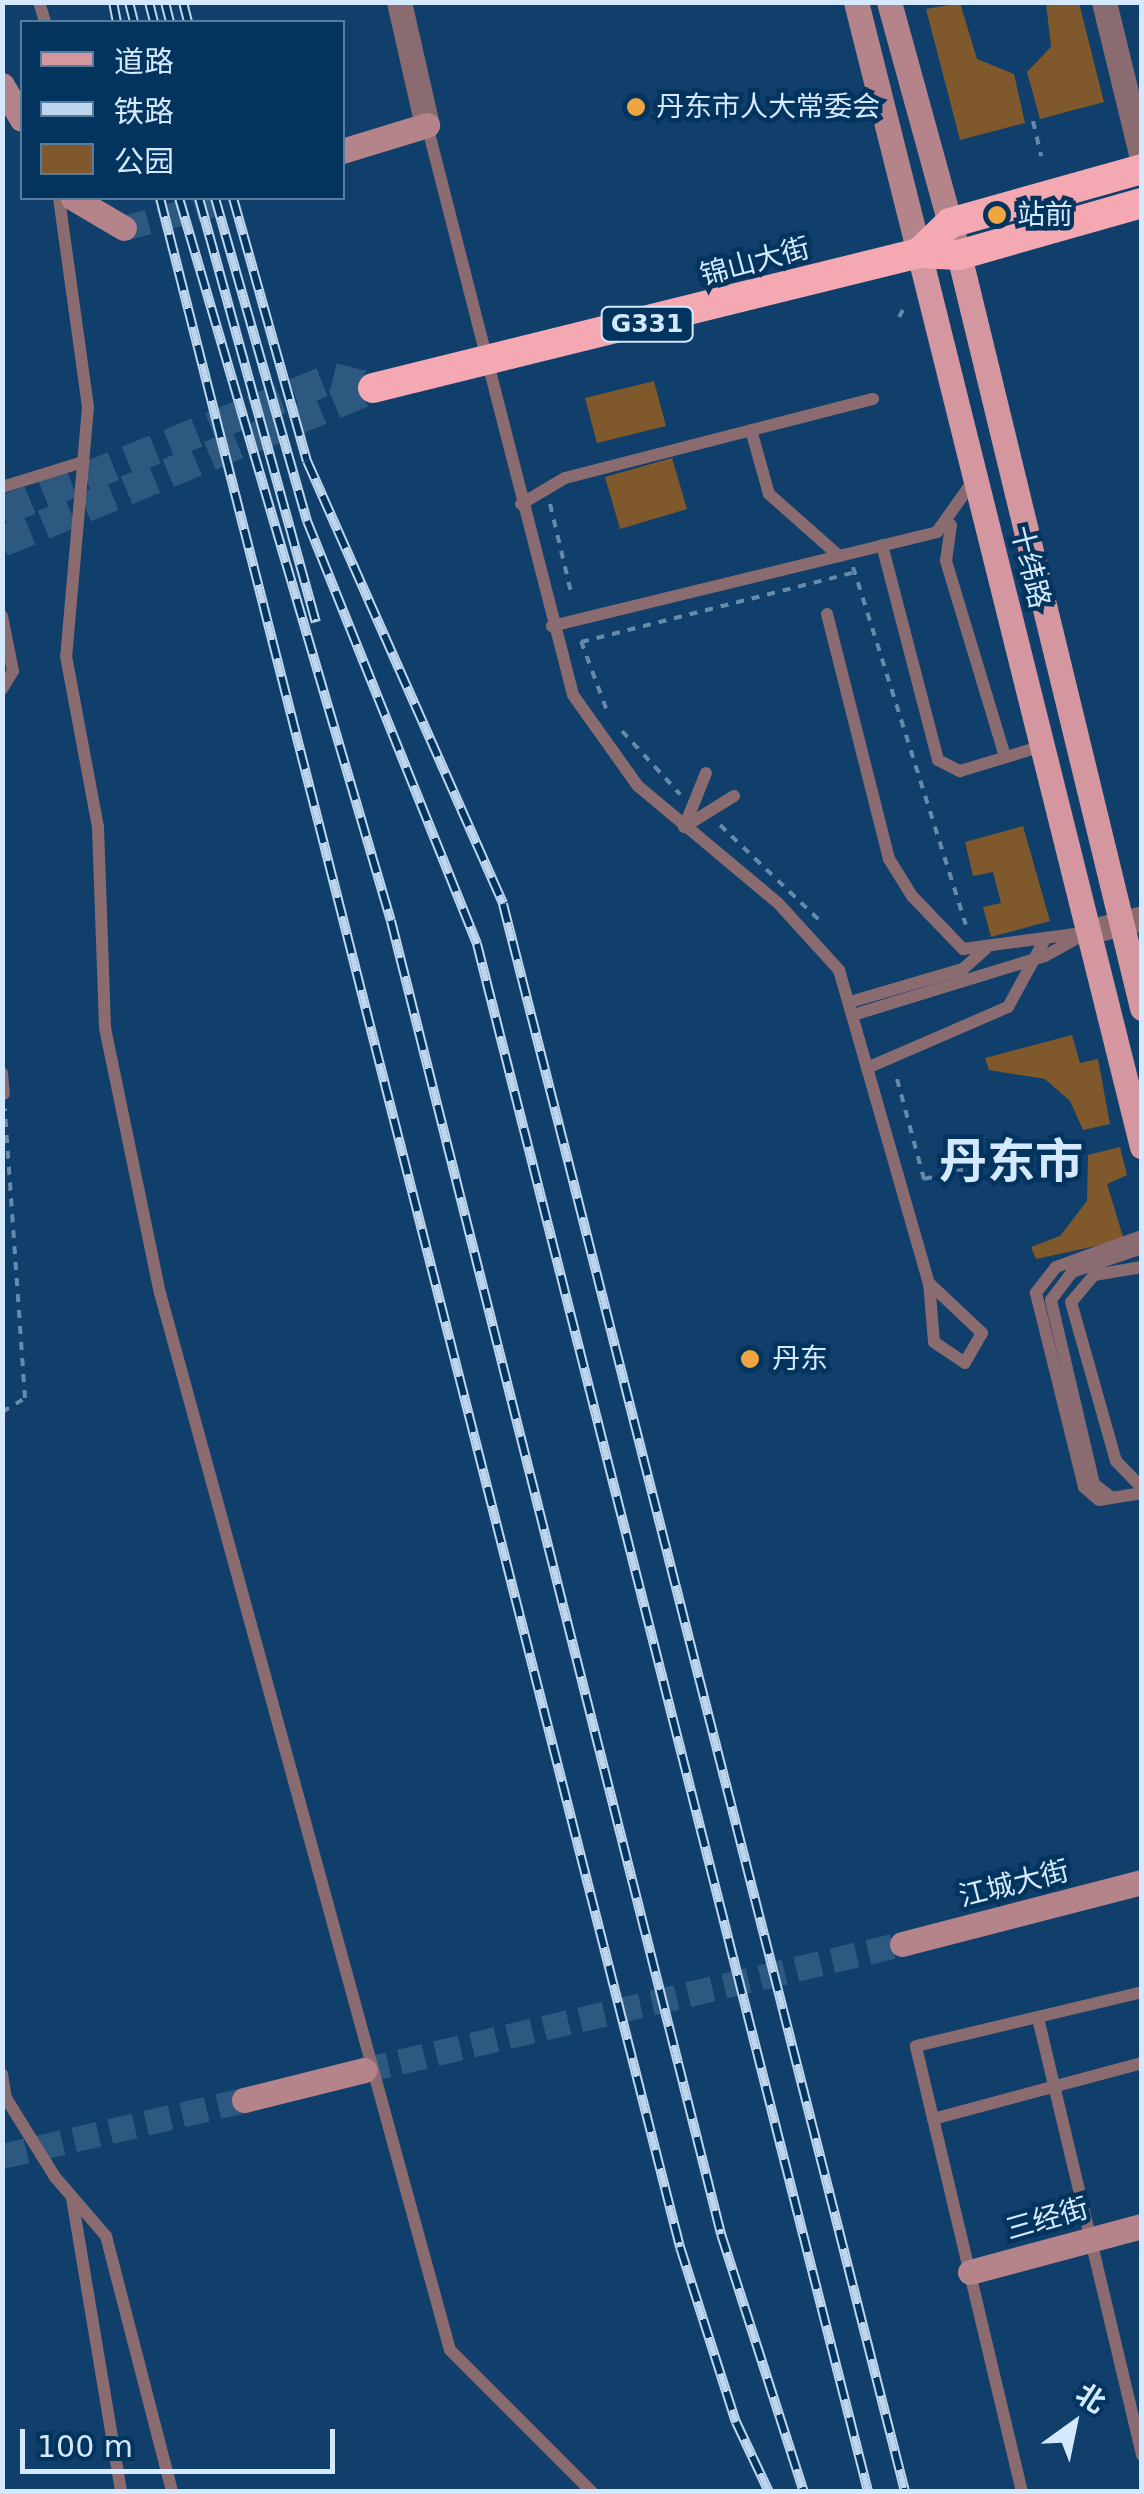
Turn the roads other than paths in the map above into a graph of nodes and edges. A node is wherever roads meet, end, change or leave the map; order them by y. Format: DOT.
graph roads {
  1 [pos="399,2"];
  2 [pos="856,2"];
  3 [pos="889,2"];
  4 [pos="1104,2"];
  5 [pos="2,85"];
  6 [pos="20,115"];
  7 [pos="427,125"];
  8 [pos="345,150"];
  9 [pos="1142,158"];
  10 [pos="1142,169"];
  11 [pos="60,200"];
  12 [pos="76,200"];
  13 [pos="1142,203"];
  14 [pos="950,223"];
  15 [pos="124,228"];
  16 [pos="919,253"];
  17 [pos="960,255"];
  18 [pos="489,366"];
  19 [pos="374,388"];
  20 [pos="873,399"];
  21 [pos="751,430"];
  22 [pos="83,462"];
  23 [pos="976,474"];
  24 [pos="2,487"];
  25 [pos="522,504"];
  26 [pos="952,522"];
  27 [pos="882,546"];
  28 [pos="842,555"];
  29 [pos="827,614"];
  30 [pos="2,616"];
  31 [pos="552,626"];
  32 [pos="2,689"];
  33 [pos="1043,746"];
  34 [pos="1005,757"];
  35 [pos="706,772"];
  36 [pos="734,796"];
  37 [pos="684,827"];
  38 [pos="1132,920"];
  39 [pos="1088,932"];
  40 [pos="1044,939"];
  41 [pos="987,948"];
  42 [pos="1033,960"];
  43 [pos="852,1008"];
  44 [pos="1142,1008"];
  45 [pos="867,1068"];
  46 [pos="2,1073"];
  47 [pos="4,1094"];
  48 [pos="1142,1147"];
  49 [pos="1142,1236"];
  50 [pos="1142,1248"];
  51 [pos="1142,1267"];
  52 [pos="930,1282"];
  53 [pos="1142,1490"];
  54 [pos="1121,1498"];
  55 [pos="1142,1882"];
  56 [pos="902,1944"];
  57 [pos="1142,1992"];
  58 [pos="1038,2018"];
  59 [pos="1142,2063"];
  60 [pos="364,2070"];
  61 [pos="2,2074"];
  62 [pos="1055,2086"];
  63 [pos="244,2100"];
  64 [pos="933,2119"];
  65 [pos="72,2196"];
  66 [pos="1142,2226"];
  67 [pos="1092,2237"];
  68 [pos="970,2272"];
  69 [pos="1142,2456"];
  70 [pos="121,2492"];
  71 [pos="172,2492"];
  72 [pos="592,2492"];
  73 [pos="1022,2492"];
  1 -- 7 [label="street"];
  2 -- 16 [label="street, 十纬路"];
  3 -- 14 [label="street, 十纬路"];
  4 -- 9 [label="street"];
  5 -- 6 [label="street"];
  7 -- 8 [label="street"];
  7 -- 18 [label="lane"];
  10 -- 14 [label="highway, 锦山大街 / G331"];
  11 -- 22 [label="lane"];
  12 -- 15 [label="street"];
  13 -- 17 [label="highway, 锦山大街 / G331"];
  14 -- 16 [label="highway, 锦山大街 / G331"];
  14 -- 17 [label="street, 十纬路"];
  16 -- 17 [label="highway, 锦山大街 / G331"];
  16 -- 18 [label="highway, 锦山大街 / G331"];
  16 -- 23 [label="main road, 十纬路"];
  17 -- 38 [label="main road, 十纬路"];
  18 -- 19 [label="highway, 锦山大街 / G331"];
  18 -- 25 [label="lane"];
  20 -- 21 [label="lane"];
  21 -- 25 [label="lane"];
  21 -- 28 [label="lane"];
  22 -- 24 [label="lane"];
  22 -- 72 [label="lane"];
  23 -- 26 [label="lane"];
  23 -- 33 [label="main road, 十纬路"];
  25 -- 31 [label="lane"];
  26 -- 27 [label="lane"];
  26 -- 34 [label="lane"];
  27 -- 28 [label="lane"];
  27 -- 34 [label="lane"];
  28 -- 31 [label="lane"];
  29 -- 41 [label="lane"];
  30 -- 32 [label="lane"];
  31 -- 37 [label="lane"];
  33 -- 34 [label="lane"];
  33 -- 39 [label="main road, 十纬路"];
  35 -- 37 [label="lane"];
  36 -- 37 [label="lane"];
  37 -- 43 [label="lane"];
  38 -- 39 [label="street"];
  38 -- 44 [label="main road, 十纬路"];
  39 -- 40 [label="lane"];
  39 -- 42 [label="lane"];
  39 -- 48 [label="main road, 十纬路"];
  40 -- 41 [label="lane"];
  40 -- 42 [label="lane"];
  41 -- 43 [label="lane"];
  42 -- 43 [label="lane"];
  42 -- 45 [label="lane"];
  43 -- 45 [label="lane"];
  45 -- 52 [label="lane"];
  46 -- 47 [label="lane"];
  49 -- 54 [label="lane"];
  50 -- 54 [label="lane"];
  51 -- 53 [label="lane"];
  52 -- 52 [label="lane"];
  53 -- 54 [label="lane"];
  55 -- 56 [label="street, 江城大街"];
  57 -- 58 [label="lane"];
  58 -- 62 [label="lane"];
  58 -- 64 [label="lane"];
  59 -- 62 [label="lane"];
  60 -- 63 [label="street"];
  61 -- 65 [label="lane"];
  62 -- 64 [label="lane"];
  62 -- 67 [label="lane"];
  64 -- 68 [label="lane"];
  65 -- 70 [label="lane"];
  65 -- 71 [label="lane"];
  66 -- 67 [label="street, 三经街"];
  67 -- 68 [label="street, 三经街"];
  67 -- 69 [label="lane"];
  68 -- 73 [label="lane"];
}
